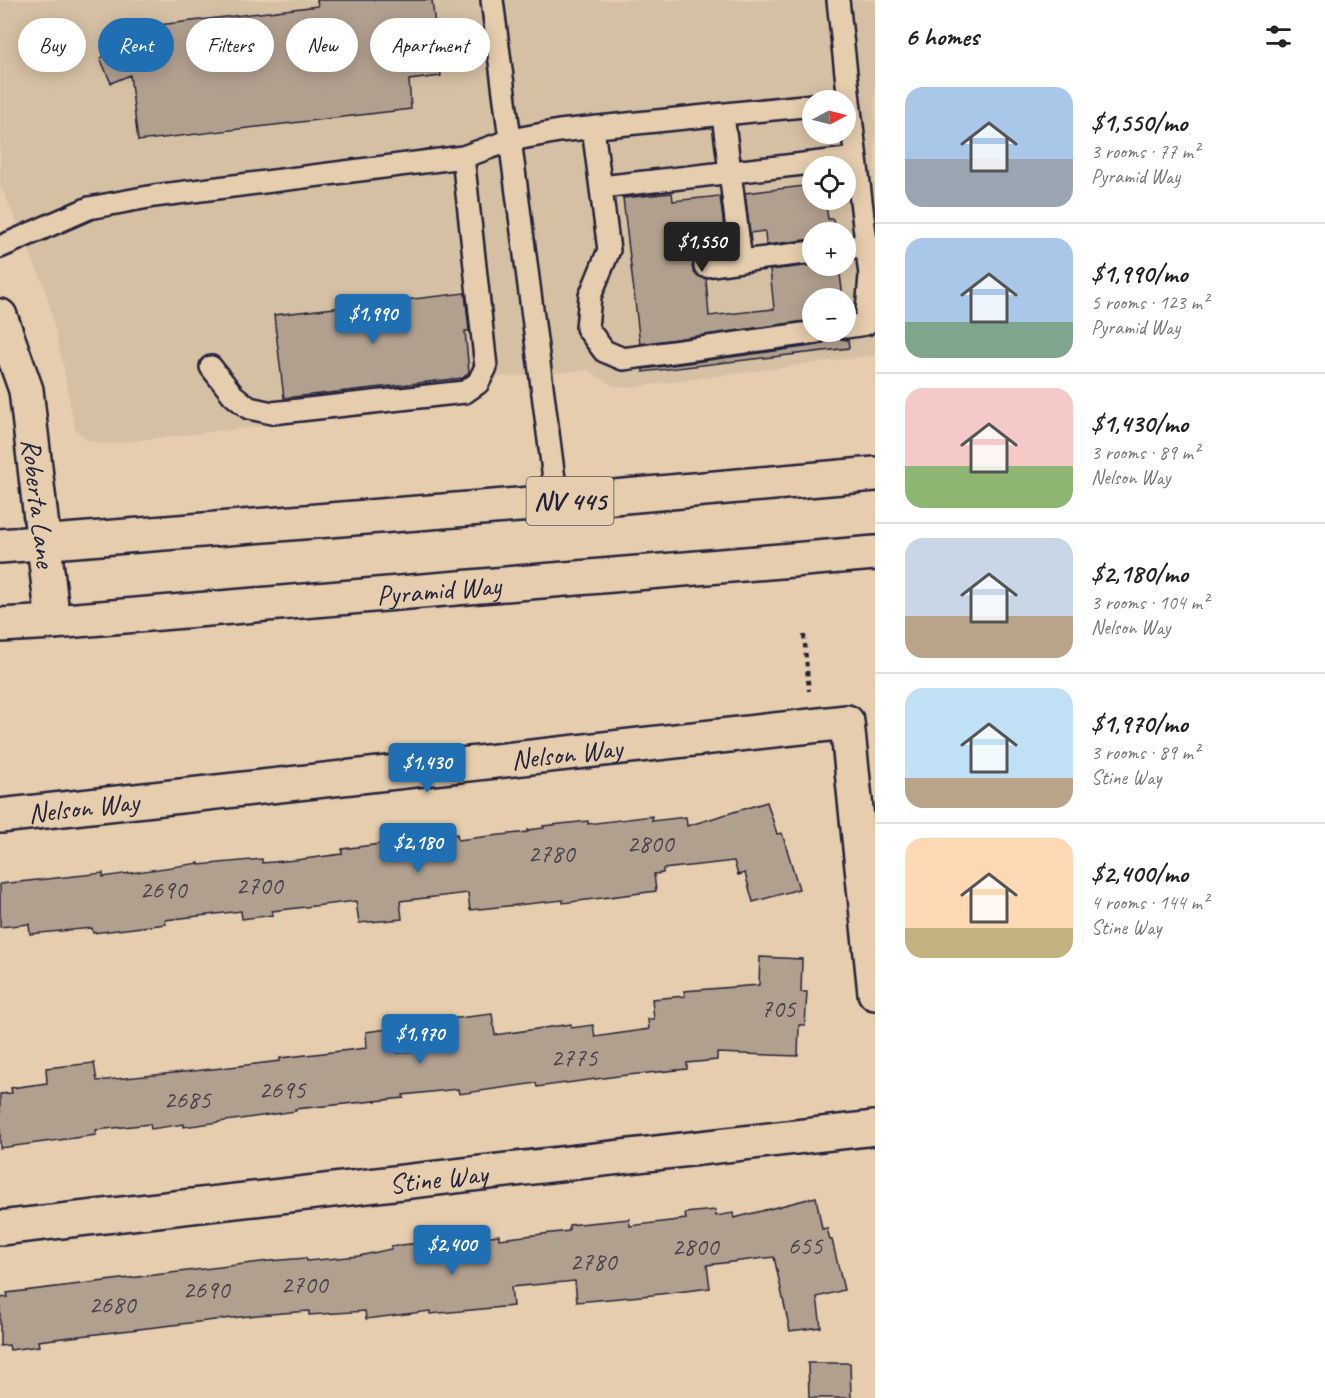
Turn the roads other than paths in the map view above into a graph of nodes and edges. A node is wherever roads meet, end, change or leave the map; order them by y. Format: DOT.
graph roads {
  1 [pos="492,0"];
  2 [pos="838,0"];
  3 [pos="846,90"];
  4 [pos="802,106"];
  5 [pos="723,115"];
  6 [pos="593,128"];
  7 [pos="511,140"];
  8 [pos="463,158"];
  9 [pos="802,164"];
  10 [pos="730,171"];
  11 [pos="601,187"];
  12 [pos="0,247"];
  13 [pos="856,247"];
  14 [pos="802,253"];
  15 [pos="741,261"];
  16 [pos="705,266"];
  17 [pos="0,316"];
  18 [pos="856,326"];
  19 [pos="802,334"];
  20 [pos="212,367"];
  21 [pos="875,474"];
  22 [pos="557,502"];
  23 [pos="45,542"];
  24 [pos="0,546"];
  25 [pos="875,553"];
  26 [pos="53,622"];
  27 [pos="0,625"];
  28 [pos="0,816"];
  29 [pos="875,993"];
  30 [pos="875,1128"];
  31 [pos="0,1228"];
  1 -- 7 [label="lane"];
  2 -- 3 [label="lane"];
  4 -- 5 [label="lane"];
  5 -- 6 [label="lane"];
  5 -- 10 [label="lane"];
  6 -- 7 [label="lane"];
  6 -- 11 [label="lane"];
  7 -- 8 [label="lane"];
  7 -- 22 [label="lane"];
  8 -- 12 [label="lane"];
  8 -- 20 [label="lane"];
  9 -- 10 [label="lane"];
  10 -- 11 [label="lane"];
  10 -- 15 [label="lane"];
  11 -- 19 [label="lane"];
  13 -- 18 [label="lane"];
  14 -- 15 [label="lane"];
  15 -- 16 [label="lane"];
  17 -- 23 [label="street, Roberta Lane"];
  21 -- 22 [label="street, NV 445"];
  22 -- 23 [label="street, NV 445"];
  23 -- 24 [label="street, NV 445"];
  23 -- 26 [label="street, Roberta Lane"];
  25 -- 26 [label="street, Pyramid Way"];
  26 -- 27 [label="street, Pyramid Way"];
  28 -- 29 [label="street, Nelson Way"];
  30 -- 31 [label="street, Stine Way"];
}
